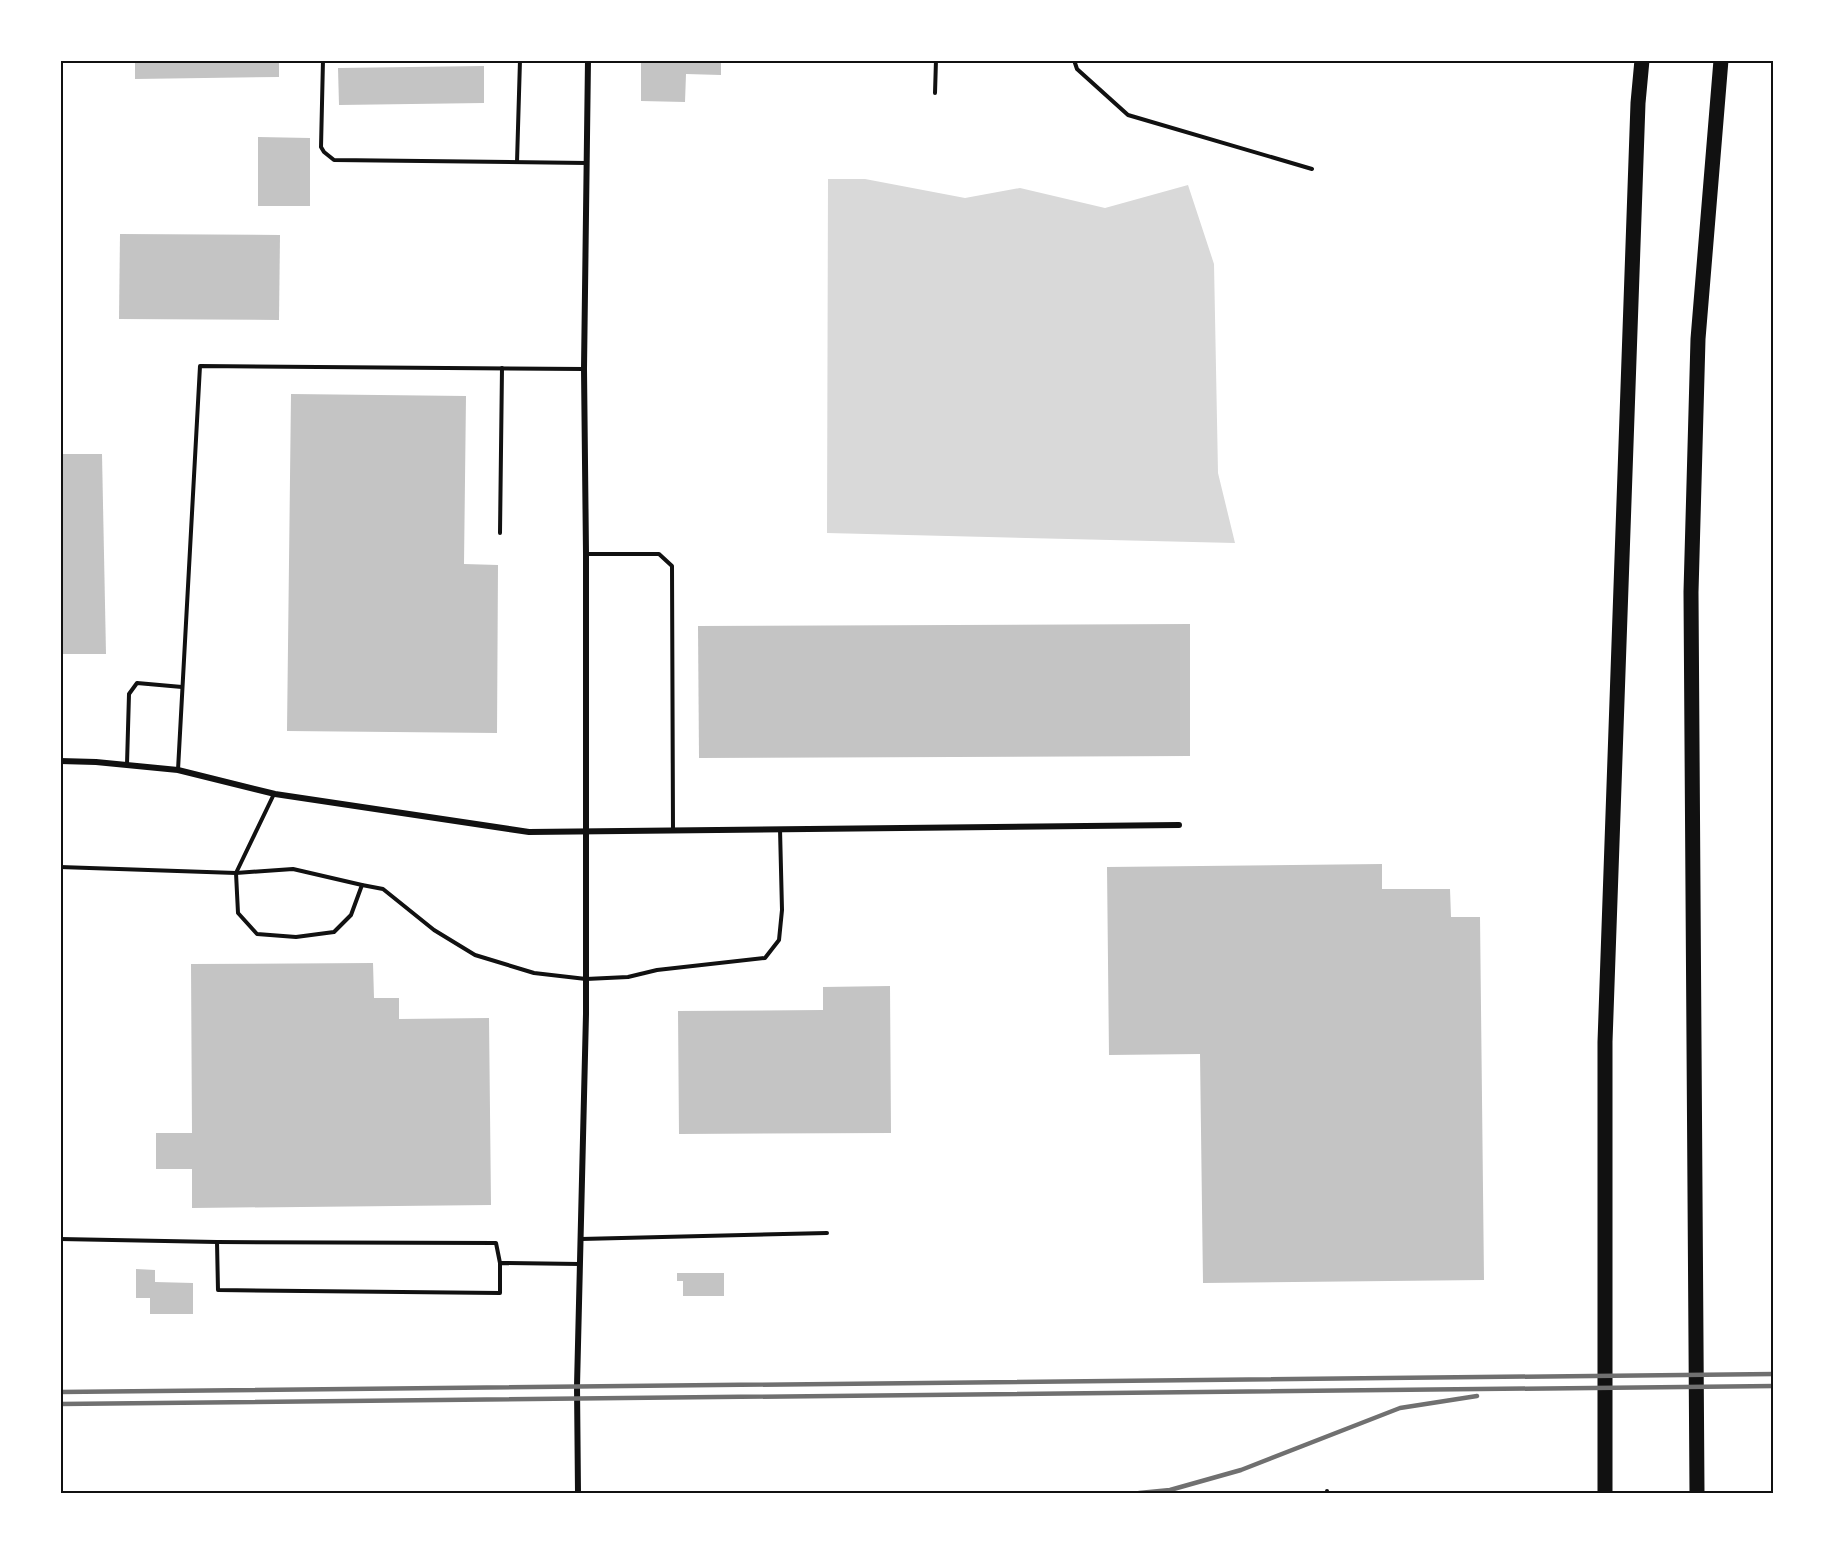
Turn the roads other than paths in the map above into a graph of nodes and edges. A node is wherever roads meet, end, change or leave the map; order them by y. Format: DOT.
graph roads {
  1 [pos="323,60"];
  2 [pos="520,60"];
  3 [pos="588,60"];
  4 [pos="936,60"];
  5 [pos="1074,60"];
  6 [pos="1642,60"];
  7 [pos="1721,60"];
  8 [pos="935,93"];
  9 [pos="517,162"];
  10 [pos="588,163"];
  11 [pos="1312,169"];
  12 [pos="502,368"];
  13 [pos="584,369"];
  14 [pos="500,533"];
  15 [pos="586,555"];
  16 [pos="182,687"];
  17 [pos="60,761"];
  18 [pos="127,765"];
  19 [pos="178,770"];
  20 [pos="274,794"];
  21 [pos="1179,825"];
  22 [pos="780,829"];
  23 [pos="673,830"];
  24 [pos="585,831"];
  25 [pos="60,867"];
  26 [pos="236,873"];
  27 [pos="362,885"];
  28 [pos="586,979"];
  29 [pos="827,1233"];
  30 [pos="60,1239"];
  31 [pos="581,1239"];
  32 [pos="218,1242"];
  33 [pos="500,1263"];
  34 [pos="580,1264"];
  35 [pos="578,1493"];
  36 [pos="1605,1493"];
  37 [pos="1697,1493"];
  1 -- 9 [label="lane"];
  2 -- 9 [label="lane"];
  3 -- 10 [label="street"];
  4 -- 8 [label="lane"];
  5 -- 11 [label="lane"];
  6 -- 36 [label="highway"];
  7 -- 37 [label="highway"];
  9 -- 10 [label="lane"];
  10 -- 13 [label="street"];
  12 -- 13 [label="lane"];
  12 -- 14 [label="lane"];
  12 -- 16 [label="lane"];
  13 -- 15 [label="street"];
  15 -- 23 [label="lane"];
  15 -- 24 [label="street"];
  16 -- 18 [label="lane"];
  16 -- 19 [label="lane"];
  17 -- 18 [label="street"];
  18 -- 19 [label="street"];
  19 -- 20 [label="street"];
  20 -- 24 [label="street"];
  20 -- 26 [label="lane"];
  21 -- 22 [label="street"];
  22 -- 23 [label="street"];
  22 -- 28 [label="lane"];
  23 -- 24 [label="street"];
  24 -- 28 [label="street"];
  25 -- 26 [label="lane"];
  26 -- 27 [label="lane"];
  26 -- 27 [label="lane"];
  27 -- 28 [label="lane"];
  28 -- 31 [label="street"];
  29 -- 31 [label="lane"];
  30 -- 32 [label="lane"];
  31 -- 34 [label="street"];
  32 -- 33 [label="lane"];
  32 -- 33 [label="lane"];
  33 -- 34 [label="lane"];
  34 -- 35 [label="street"];
}
